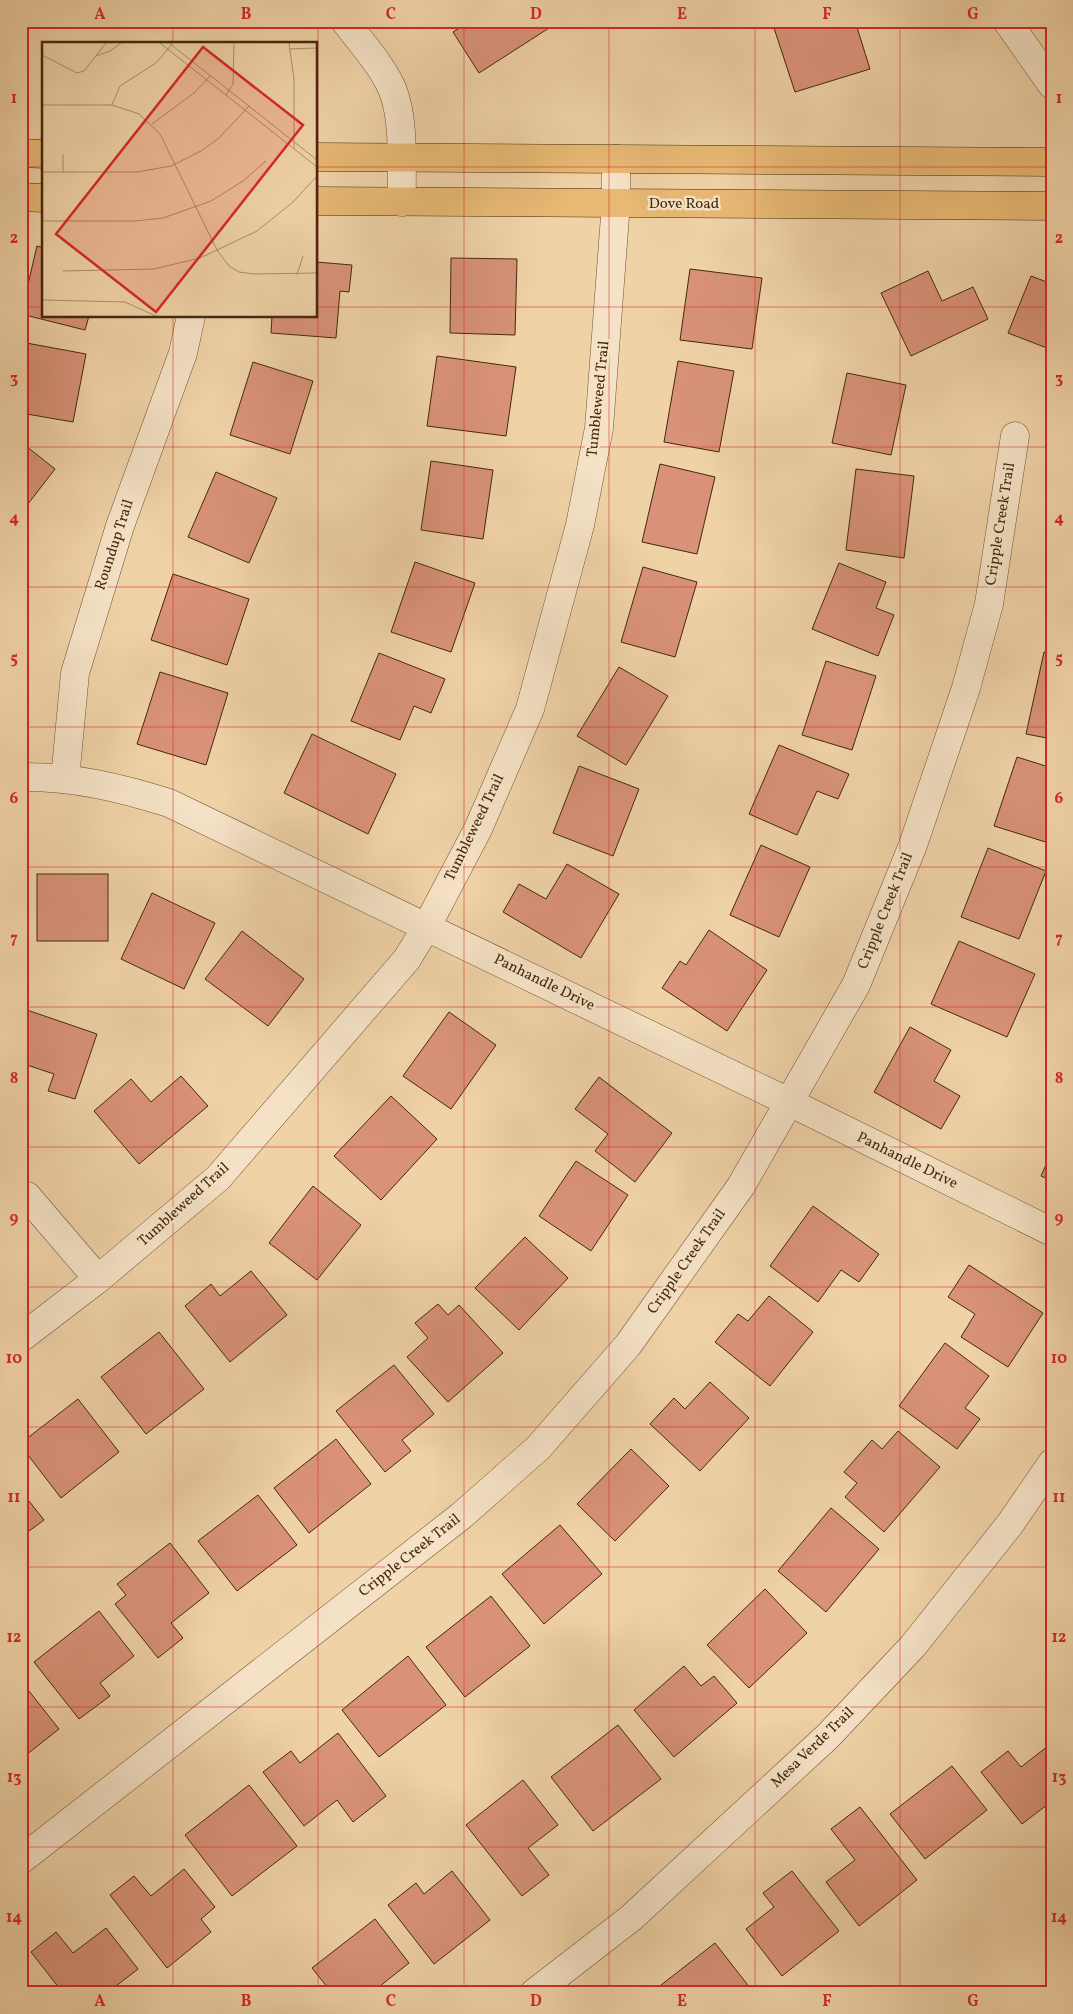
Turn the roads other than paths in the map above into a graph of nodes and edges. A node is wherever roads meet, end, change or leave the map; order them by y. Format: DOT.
graph roads {
  1 [pos="345,21"];
  2 [pos="1007,21"];
  3 [pos="1052,85"];
  4 [pos="21,153"];
  5 [pos="42,154"];
  6 [pos="318,157"];
  7 [pos="400,158"];
  8 [pos="616,159"];
  9 [pos="1052,162"];
  10 [pos="21,197"];
  11 [pos="42,198"];
  12 [pos="318,201"];
  13 [pos="402,202"];
  14 [pos="616,203"];
  15 [pos="1052,206"];
  16 [pos="191,318"];
  17 [pos="1015,436"];
  18 [pos="21,777"];
  19 [pos="65,779"];
  20 [pos="427,926"];
  21 [pos="791,1103"];
  22 [pos="27,1196"];
  23 [pos="1052,1232"];
  24 [pos="98,1279"];
  25 [pos="21,1338"];
  26 [pos="1052,1463"];
  27 [pos="21,1860"];
  28 [pos="534,1993"];
  1 -- 7 [label="street"];
  2 -- 3 [label="street"];
  4 -- 5 [label="main road"];
  6 -- 7 [label="main road"];
  7 -- 8 [label="main road"];
  7 -- 13 [label="street"];
  8 -- 9 [label="main road"];
  8 -- 14 [label="street, Tumbleweed Trail"];
  10 -- 11 [label="main road"];
  12 -- 13 [label="main road, Dove Road"];
  13 -- 14 [label="main road, Dove Road"];
  14 -- 15 [label="main road, Dove Road"];
  14 -- 20 [label="street, Tumbleweed Trail"];
  16 -- 19 [label="street, Roundup Trail"];
  17 -- 21 [label="street, Cripple Creek Trail"];
  18 -- 19 [label="street, Panhandle Drive"];
  19 -- 20 [label="street, Panhandle Drive"];
  20 -- 21 [label="street, Panhandle Drive"];
  20 -- 24 [label="street, Tumbleweed Trail"];
  21 -- 23 [label="street, Panhandle Drive"];
  21 -- 27 [label="street, Cripple Creek Trail"];
  22 -- 24 [label="street"];
  24 -- 25 [label="street, Tumbleweed Trail"];
  26 -- 28 [label="street, Mesa Verde Trail"];
}
